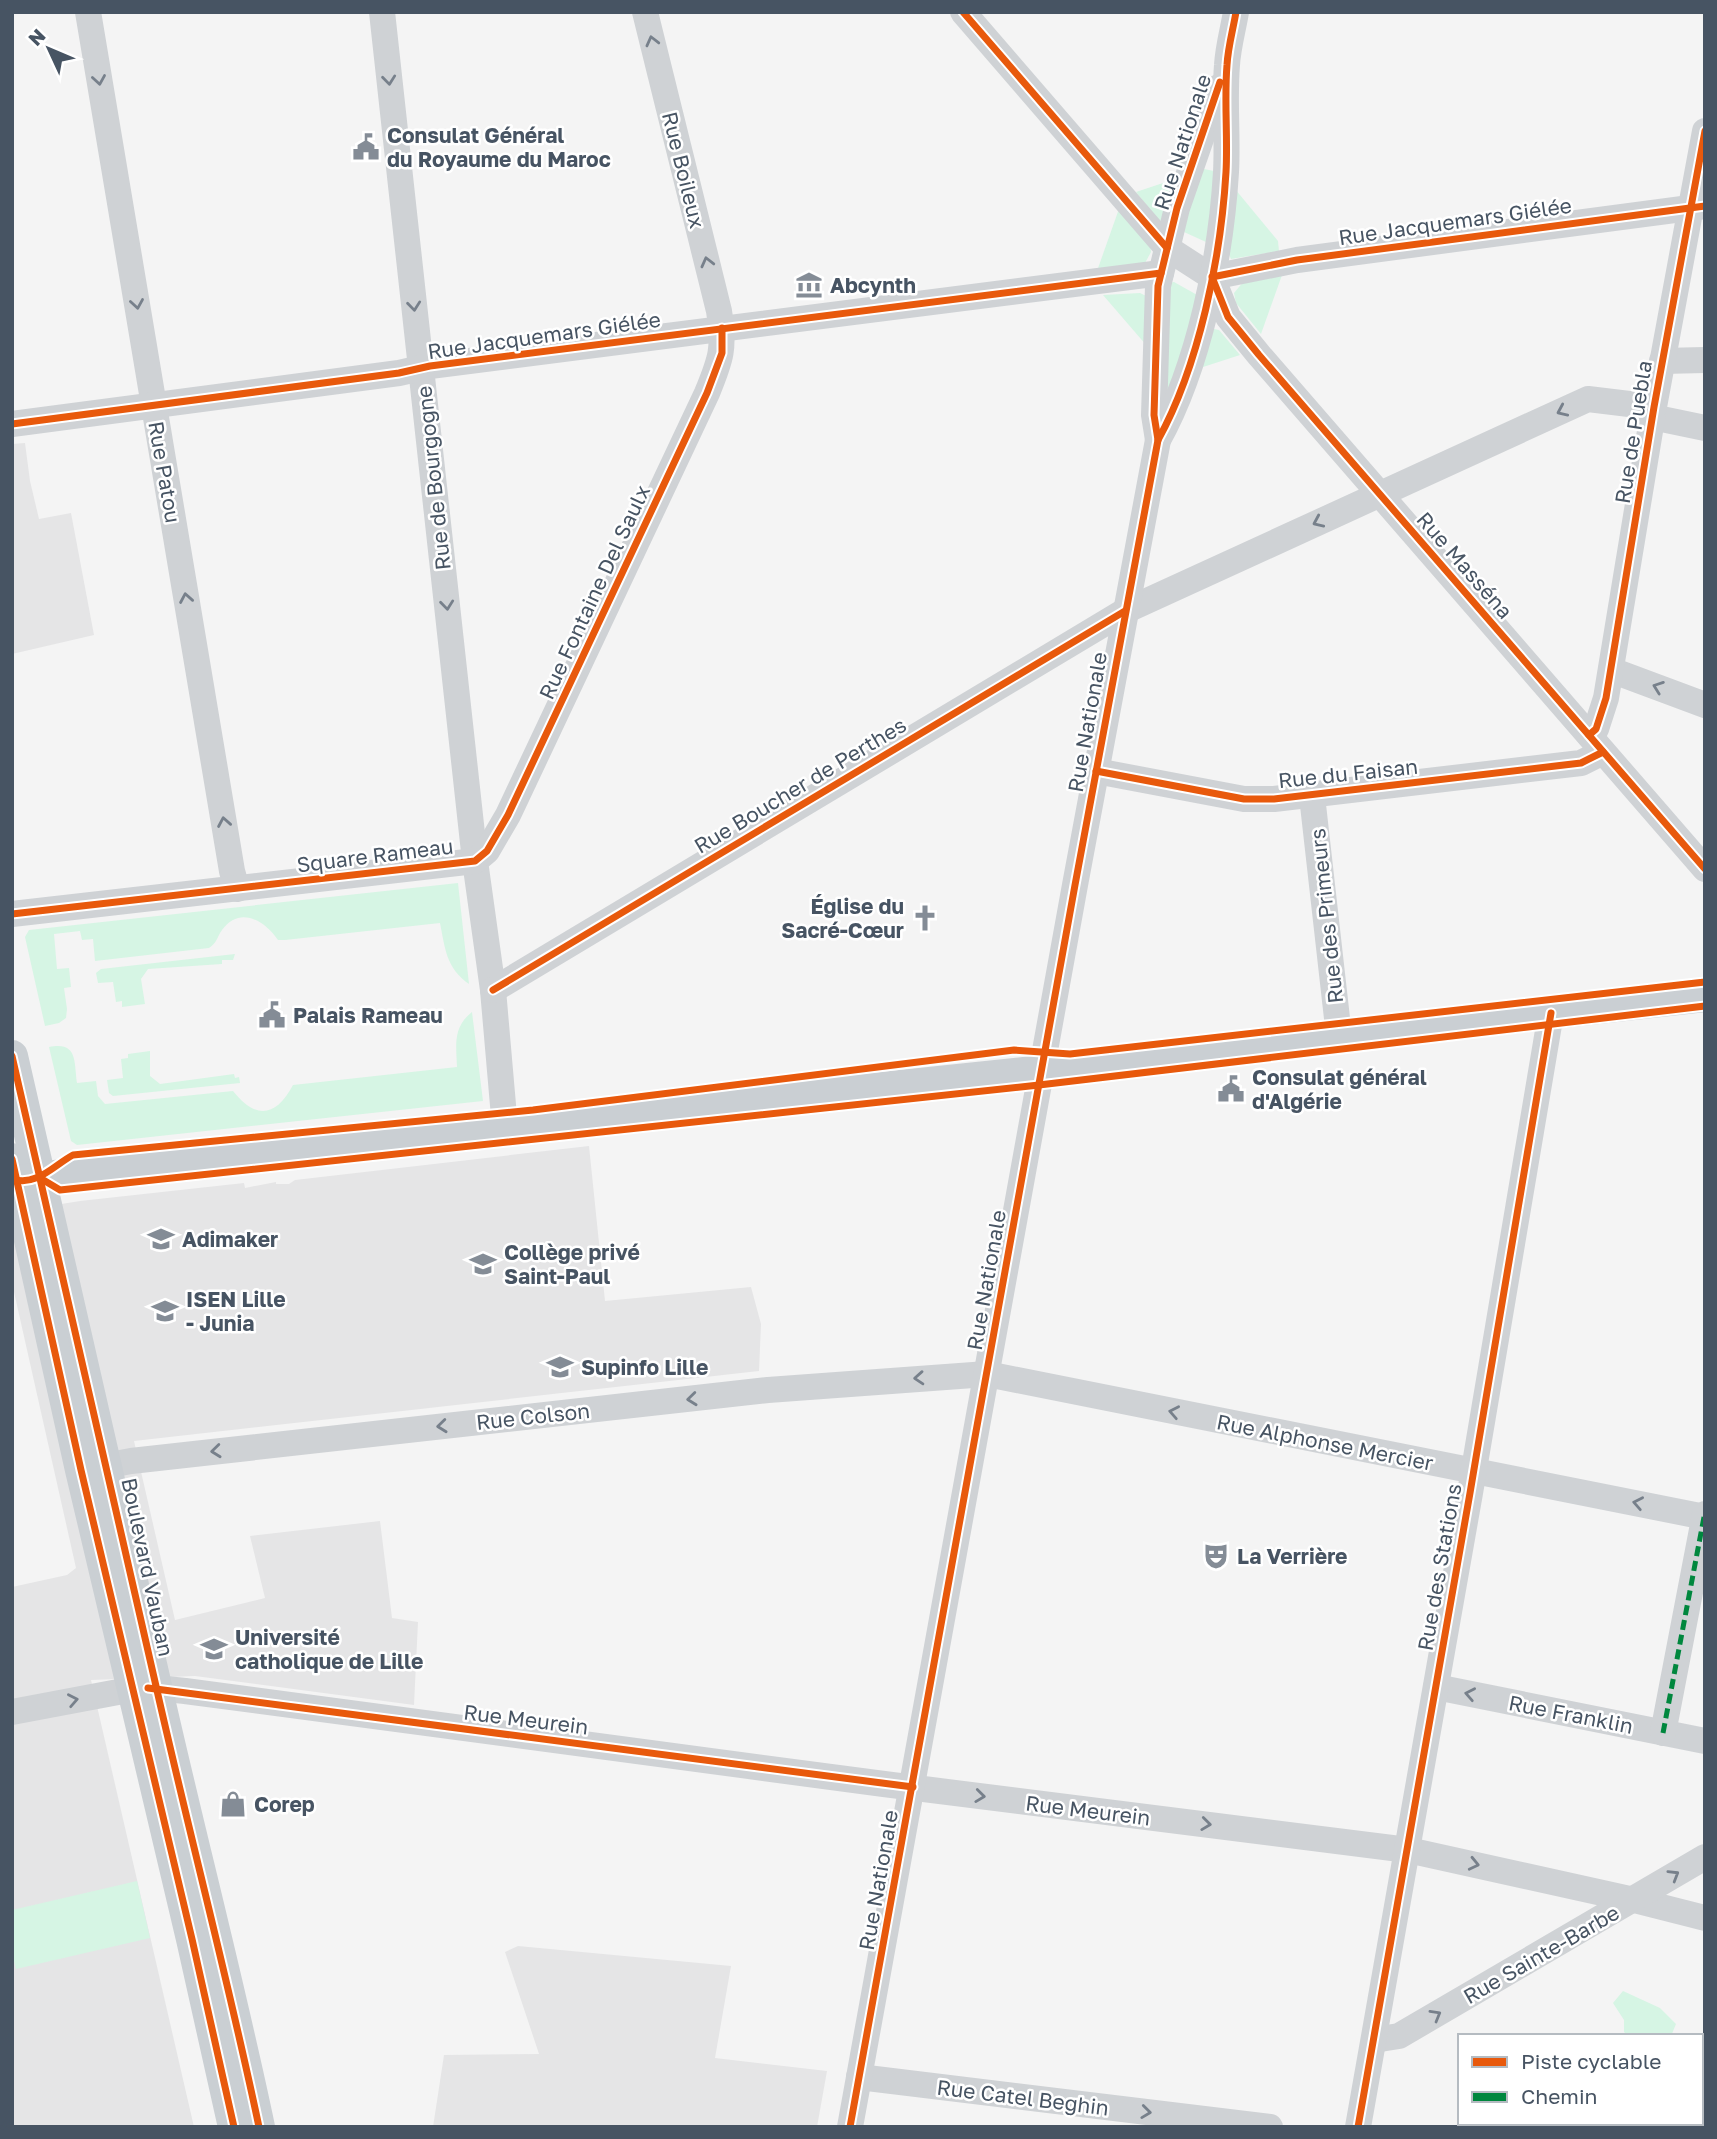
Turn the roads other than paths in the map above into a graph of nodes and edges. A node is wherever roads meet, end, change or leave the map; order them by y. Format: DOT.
graph roads {
  1 [pos="88,12"];
  2 [pos="382,12"];
  3 [pos="645,12"];
  4 [pos="963,12"];
  5 [pos="1236,12"];
  6 [pos="1227,62"];
  7 [pos="1705,131"];
  8 [pos="1698,207"];
  9 [pos="1167,248"];
  10 [pos="1161,273"];
  11 [pos="1212,277"];
  12 [pos="722,328"];
  13 [pos="1705,360"];
  14 [pos="1662,361"];
  15 [pos="420,369"];
  16 [pos="154,405"];
  17 [pos="1653,412"];
  18 [pos="12,424"];
  19 [pos="1705,428"];
  20 [pos="1158,440"];
  21 [pos="1380,493"];
  22 [pos="1125,611"];
  23 [pos="1611,670"];
  24 [pos="1705,705"];
  25 [pos="1596,744"];
  26 [pos="1096,771"];
  27 [pos="1312,796"];
  28 [pos="475,861"];
  29 [pos="1705,869"];
  30 [pos="237,889"];
  31 [pos="12,914"];
  32 [pos="493,990"];
  33 [pos="1705,996"];
  34 [pos="1551,1013"];
  35 [pos="1339,1036"];
  36 [pos="12,1056"];
  37 [pos="1042,1071"];
  38 [pos="505,1128"];
  39 [pos="21,1175"];
  40 [pos="987,1374"];
  41 [pos="94,1467"];
  42 [pos="1474,1471"];
  43 [pos="1704,1516"];
  44 [pos="1437,1687"];
  45 [pos="145,1688"];
  46 [pos="12,1712"];
  47 [pos="1663,1733"];
  48 [pos="1705,1741"];
  49 [pos="913,1787"];
  50 [pos="1408,1850"];
  51 [pos="1705,1857"];
  52 [pos="1634,1900"];
  53 [pos="1705,1918"];
  54 [pos="1374,2040"];
  55 [pos="859,2077"];
  56 [pos="234,2127"];
  57 [pos="259,2127"];
  58 [pos="850,2127"];
  59 [pos="1270,2127"];
  60 [pos="1358,2127"];
  1 -- 16 [label="street, Rue Patou, one-way"];
  2 -- 15 [label="street, Rue de Bourgogne, one-way"];
  12 -- 3 [label="street, Rue Boileux, one-way"];
  4 -- 9 [label="street"];
  5 -- 6 [label="street, Rue Nationale"];
  6 -- 9 [label="street, Rue Nationale"];
  6 -- 11 [label="street, Rue Nationale"];
  7 -- 8 [label="street, Rue de Puebla"];
  8 -- 11 [label="street, Rue Jacquemars Giélée"];
  8 -- 14 [label="street, Rue de Puebla"];
  9 -- 10 [label="street, Rue Nationale"];
  9 -- 11 [label="street"];
  10 -- 12 [label="street, Rue Jacquemars Giélée"];
  10 -- 20 [label="street, Rue Nationale"];
  11 -- 20 [label="street, Rue Nationale"];
  11 -- 21 [label="street, Rue Masséna"];
  12 -- 15 [label="street, Rue Jacquemars Giélée"];
  12 -- 28 [label="street, Rue Fontaine Del Saulx"];
  13 -- 14 [label="street"];
  14 -- 17 [label="street, Rue de Puebla"];
  15 -- 16 [label="street, Rue Jacquemars Giélée"];
  15 -- 28 [label="street, Rue de Bourgogne, one-way"];
  16 -- 18 [label="street, Rue Jacquemars Giélée"];
  30 -- 16 [label="street, Rue Patou, one-way"];
  17 -- 19 [label="street, Rue Boucher de Perthes"];
  17 -- 21 [label="street, Rue Boucher de Perthes, one-way"];
  17 -- 23 [label="street, Rue de Puebla"];
  20 -- 22 [label="street, Rue Nationale"];
  21 -- 22 [label="street, Rue Boucher de Perthes, one-way"];
  21 -- 25 [label="street, Rue Masséna"];
  22 -- 26 [label="street, Rue Nationale"];
  22 -- 32 [label="street, Rue Boucher de Perthes"];
  24 -- 23 [label="street, one-way"];
  23 -- 25 [label="street, Rue de Puebla"];
  25 -- 27 [label="street, Rue du Faisan"];
  25 -- 29 [label="street, Rue Masséna"];
  26 -- 27 [label="street, Rue du Faisan"];
  26 -- 37 [label="street, Rue Nationale"];
  27 -- 35 [label="street, Rue des Primeurs"];
  28 -- 30 [label="street, Square Rameau"];
  28 -- 32 [label="street, Square Rameau"];
  30 -- 31 [label="street, Square Rameau"];
  32 -- 38 [label="street, Square Rameau"];
  33 -- 34 [label="main road"];
  34 -- 35 [label="main road"];
  34 -- 42 [label="street, Rue des Stations"];
  35 -- 37 [label="main road"];
  36 -- 39 [label="main road, Boulevard Vauban"];
  37 -- 38 [label="main road"];
  37 -- 40 [label="street, Rue Nationale"];
  38 -- 39 [label="main road"];
  39 -- 41 [label="main road, Boulevard Vauban"];
  40 -- 41 [label="street, Rue Colson, one-way"];
  42 -- 40 [label="street, Rue Alphonse Mercier, one-way"];
  40 -- 49 [label="street, Rue Nationale"];
  41 -- 45 [label="main road, Boulevard Vauban"];
  43 -- 42 [label="street, Rue Alphonse Mercier, one-way"];
  42 -- 44 [label="street, Rue des Stations"];
  43 -- 47 [label="street"];
  47 -- 44 [label="street, Rue Franklin, one-way"];
  44 -- 50 [label="street, Rue des Stations"];
  46 -- 45 [label="street, Rue Meurein, one-way"];
  45 -- 49 [label="street, Rue Meurein"];
  45 -- 56 [label="main road, Boulevard Vauban"];
  45 -- 57 [label="main road, Boulevard Vauban"];
  47 -- 48 [label="street, Rue Franklin"];
  49 -- 50 [label="street, Rue Meurein, one-way"];
  49 -- 55 [label="street, Rue Nationale"];
  50 -- 52 [label="street, Rue Meurein, one-way"];
  50 -- 54 [label="street, Rue des Stations"];
  52 -- 51 [label="street, Rue Sainte-Barbe, one-way"];
  52 -- 53 [label="street, Rue Meurein"];
  54 -- 52 [label="street, Rue Sainte-Barbe, one-way"];
  54 -- 60 [label="street, Rue des Stations"];
  55 -- 58 [label="street, Rue Nationale"];
  55 -- 59 [label="street, Rue Catel Beghin, one-way"];
}
